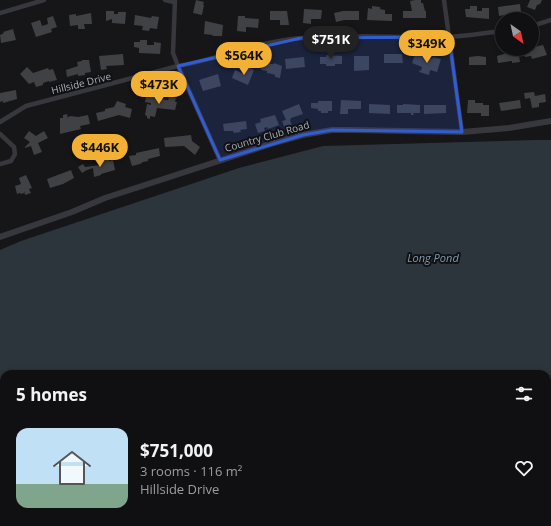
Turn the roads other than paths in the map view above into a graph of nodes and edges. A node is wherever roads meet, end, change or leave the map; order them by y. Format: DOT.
graph roads {
  1 [pos="44,0"];
  2 [pos="165,0"];
  3 [pos="444,0"];
  4 [pos="174,1"];
  5 [pos="0,13"];
  6 [pos="551,20"];
  7 [pos="539,24"];
  8 [pos="495,32"];
  9 [pos="449,37"];
  10 [pos="178,66"];
  11 [pos="0,122"];
  12 [pos="551,122"];
  13 [pos="462,132"];
  14 [pos="0,134"];
  15 [pos="220,160"];
  16 [pos="0,164"];
  17 [pos="0,237"];
  1 -- 5 [label="street"];
  2 -- 4 [label="street"];
  3 -- 9 [label="street"];
  4 -- 10 [label="street"];
  6 -- 7 [label="street"];
  8 -- 9 [label="street, Hillside Drive"];
  9 -- 10 [label="street, Hillside Drive"];
  9 -- 13 [label="street"];
  10 -- 11 [label="street, Hillside Drive"];
  10 -- 15 [label="street"];
  12 -- 13 [label="street, Country Club Road"];
  13 -- 15 [label="street, Country Club Road"];
  14 -- 16 [label="street"];
  15 -- 17 [label="street, Country Club Road"];
}
